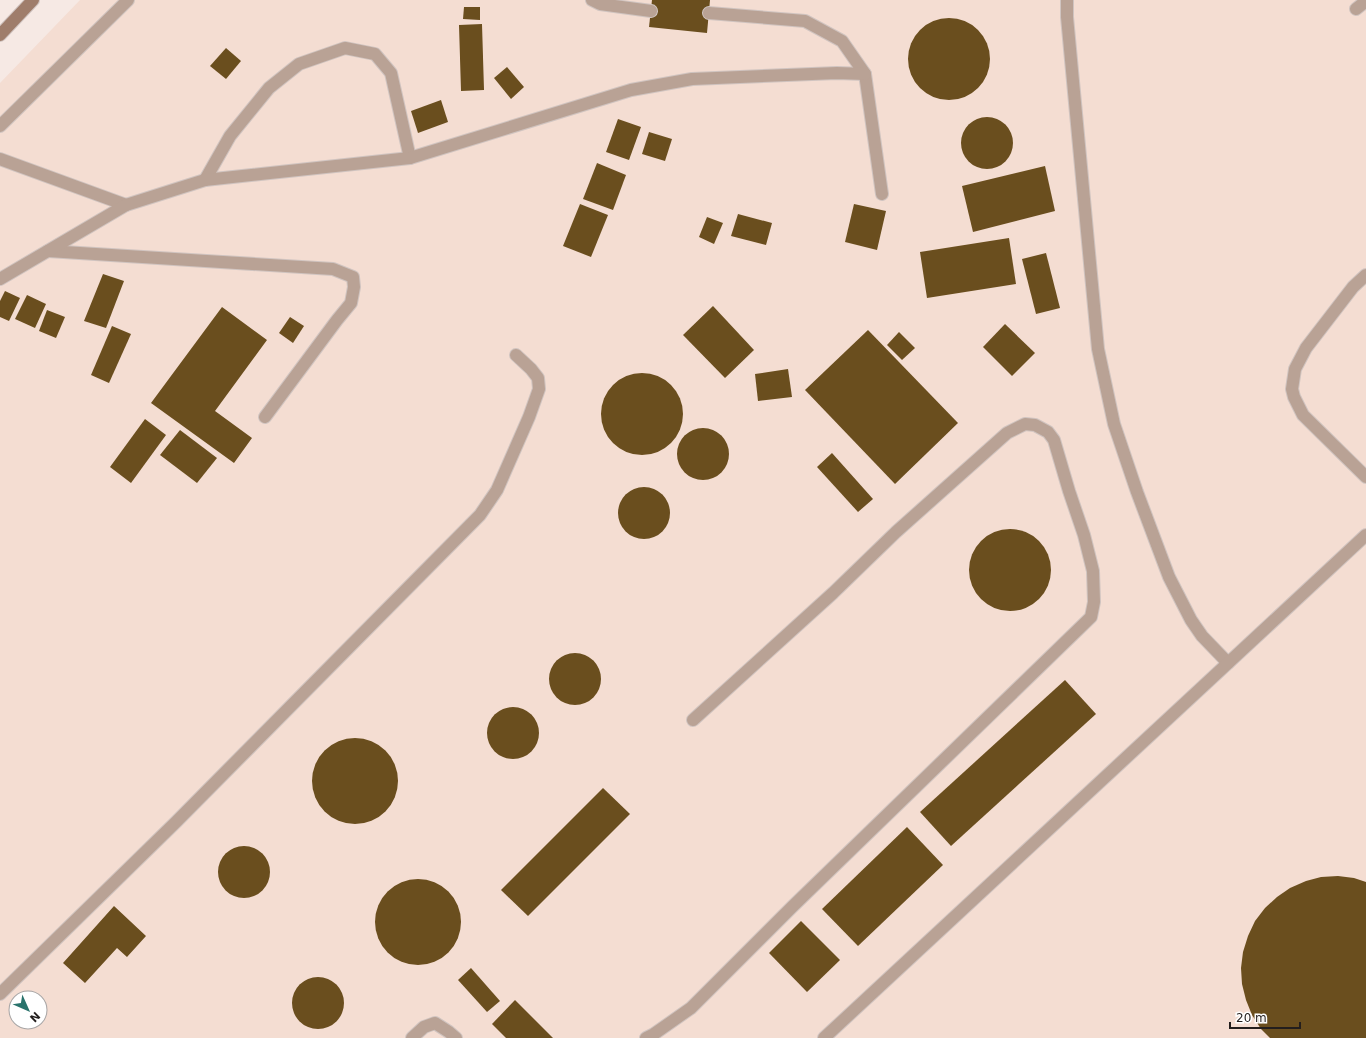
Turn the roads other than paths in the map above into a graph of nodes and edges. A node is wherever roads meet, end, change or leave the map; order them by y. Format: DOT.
graph roads {
  1 [pos="33,0"];
  2 [pos="128,0"];
  3 [pos="592,0"];
  4 [pos="1067,0"];
  5 [pos="1366,1"];
  6 [pos="1356,9"];
  7 [pos="651,11"];
  8 [pos="709,13"];
  9 [pos="0,35"];
  10 [pos="865,74"];
  11 [pos="0,126"];
  12 [pos="410,158"];
  13 [pos="0,159"];
  14 [pos="205,180"];
  15 [pos="882,194"];
  16 [pos="126,205"];
  17 [pos="48,252"];
  18 [pos="1366,275"];
  19 [pos="0,279"];
  20 [pos="516,355"];
  21 [pos="265,417"];
  22 [pos="1366,477"];
  23 [pos="1366,535"];
  24 [pos="1228,663"];
  25 [pos="693,720"];
  26 [pos="0,994"];
  27 [pos="412,1038"];
  28 [pos="456,1038"];
  29 [pos="646,1038"];
  30 [pos="824,1038"];
  1 -- 9 [label="main road"];
  2 -- 11 [label="lane"];
  3 -- 7 [label="lane"];
  4 -- 24 [label="lane"];
  5 -- 6 [label="lane"];
  8 -- 10 [label="lane"];
  10 -- 12 [label="lane"];
  10 -- 15 [label="lane"];
  12 -- 14 [label="lane"];
  12 -- 14 [label="lane"];
  13 -- 16 [label="lane"];
  14 -- 16 [label="lane"];
  16 -- 17 [label="lane"];
  17 -- 19 [label="lane"];
  17 -- 21 [label="lane"];
  18 -- 22 [label="lane"];
  20 -- 26 [label="lane"];
  23 -- 24 [label="lane"];
  24 -- 30 [label="lane"];
  25 -- 29 [label="lane"];
  27 -- 28 [label="lane"];
}
